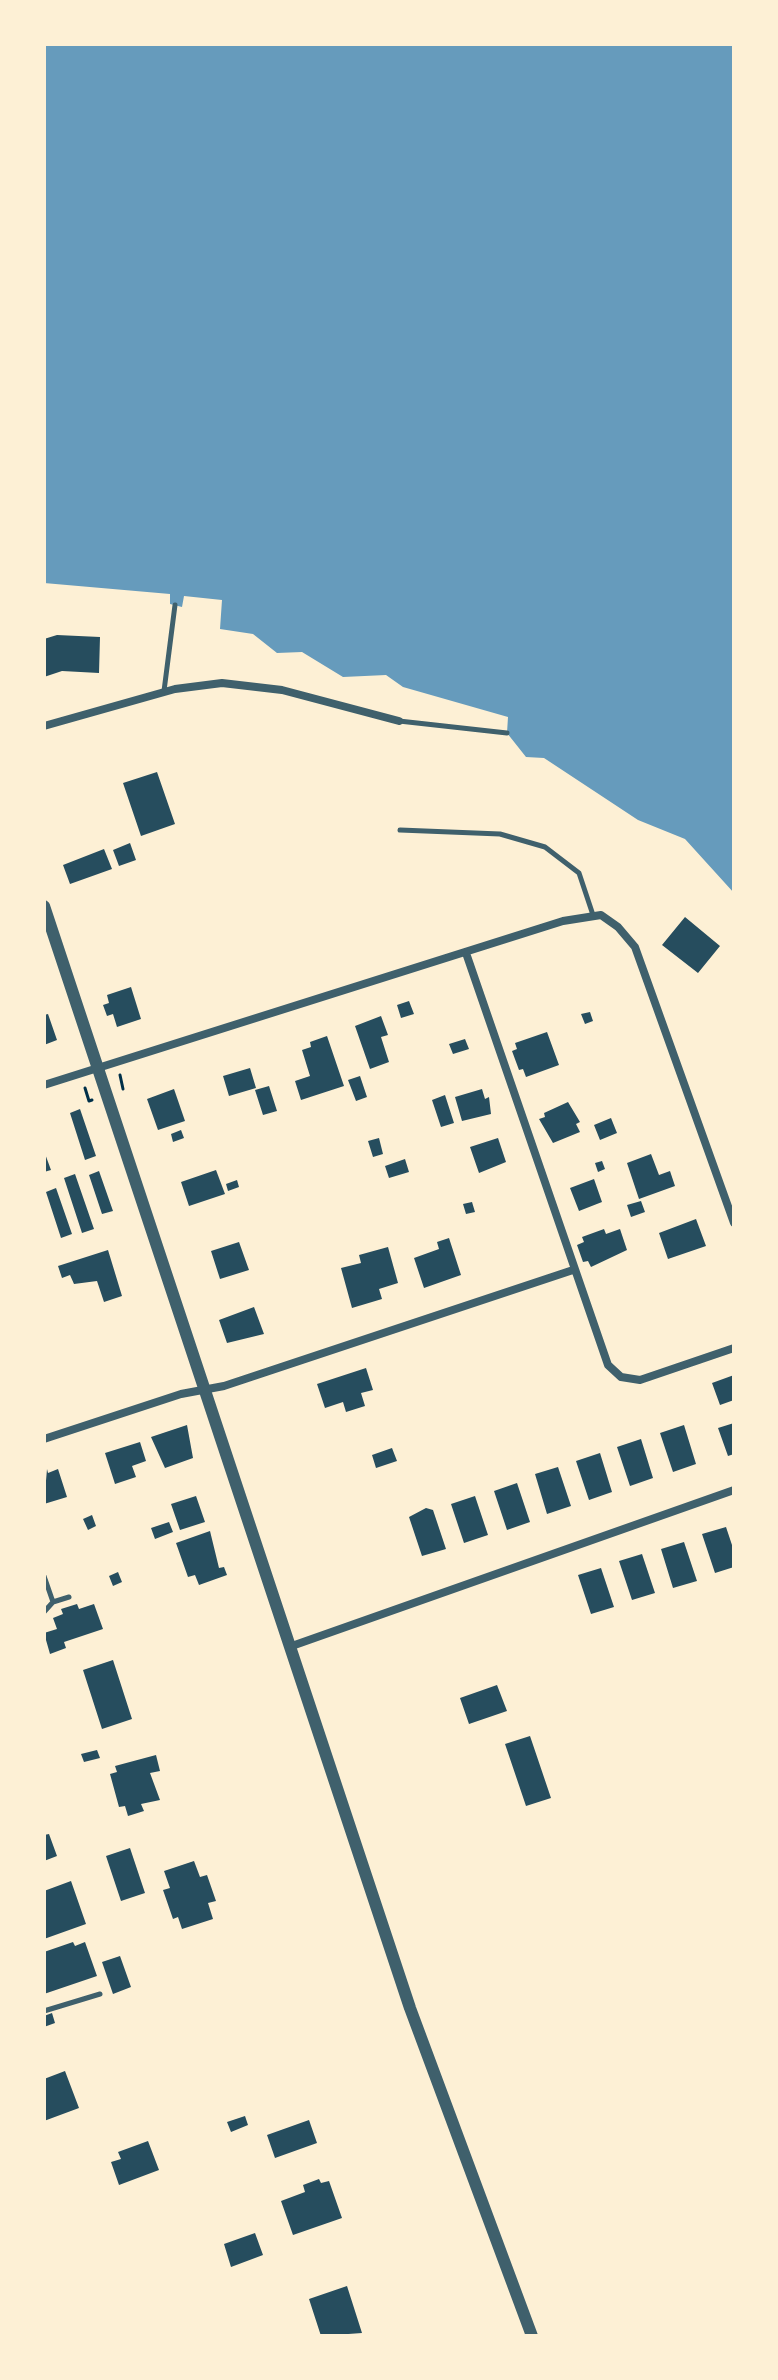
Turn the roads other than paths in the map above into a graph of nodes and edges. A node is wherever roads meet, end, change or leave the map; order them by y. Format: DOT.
graph roads {
  1 [pos="175,605"];
  2 [pos="164,692"];
  3 [pos="399,721"];
  4 [pos="44,726"];
  5 [pos="507,733"];
  6 [pos="400,830"];
  7 [pos="44,906"];
  8 [pos="593,915"];
  9 [pos="466,953"];
  10 [pos="98,1068"];
  11 [pos="44,1085"];
  12 [pos="734,1223"];
  13 [pos="573,1270"];
  14 [pos="734,1348"];
  15 [pos="204,1389"];
  16 [pos="44,1439"];
  17 [pos="734,1490"];
  18 [pos="44,1576"];
  19 [pos="69,1597"];
  20 [pos="53,1602"];
  21 [pos="44,1612"];
  22 [pos="289,1647"];
  23 [pos="100,1994"];
  24 [pos="44,2011"];
  25 [pos="532,2336"];
  1 -- 2 [label="lane"];
  2 -- 3 [label="street"];
  2 -- 4 [label="street"];
  3 -- 5 [label="lane"];
  6 -- 8 [label="lane"];
  7 -- 10 [label="street"];
  8 -- 9 [label="street"];
  8 -- 12 [label="street"];
  9 -- 10 [label="street"];
  9 -- 13 [label="street"];
  10 -- 11 [label="street"];
  10 -- 15 [label="street"];
  13 -- 14 [label="street"];
  13 -- 15 [label="street"];
  15 -- 16 [label="street"];
  15 -- 22 [label="street"];
  17 -- 22 [label="street"];
  18 -- 20 [label="lane"];
  19 -- 20 [label="lane"];
  20 -- 21 [label="lane"];
  22 -- 25 [label="street"];
  23 -- 24 [label="lane"];
}
